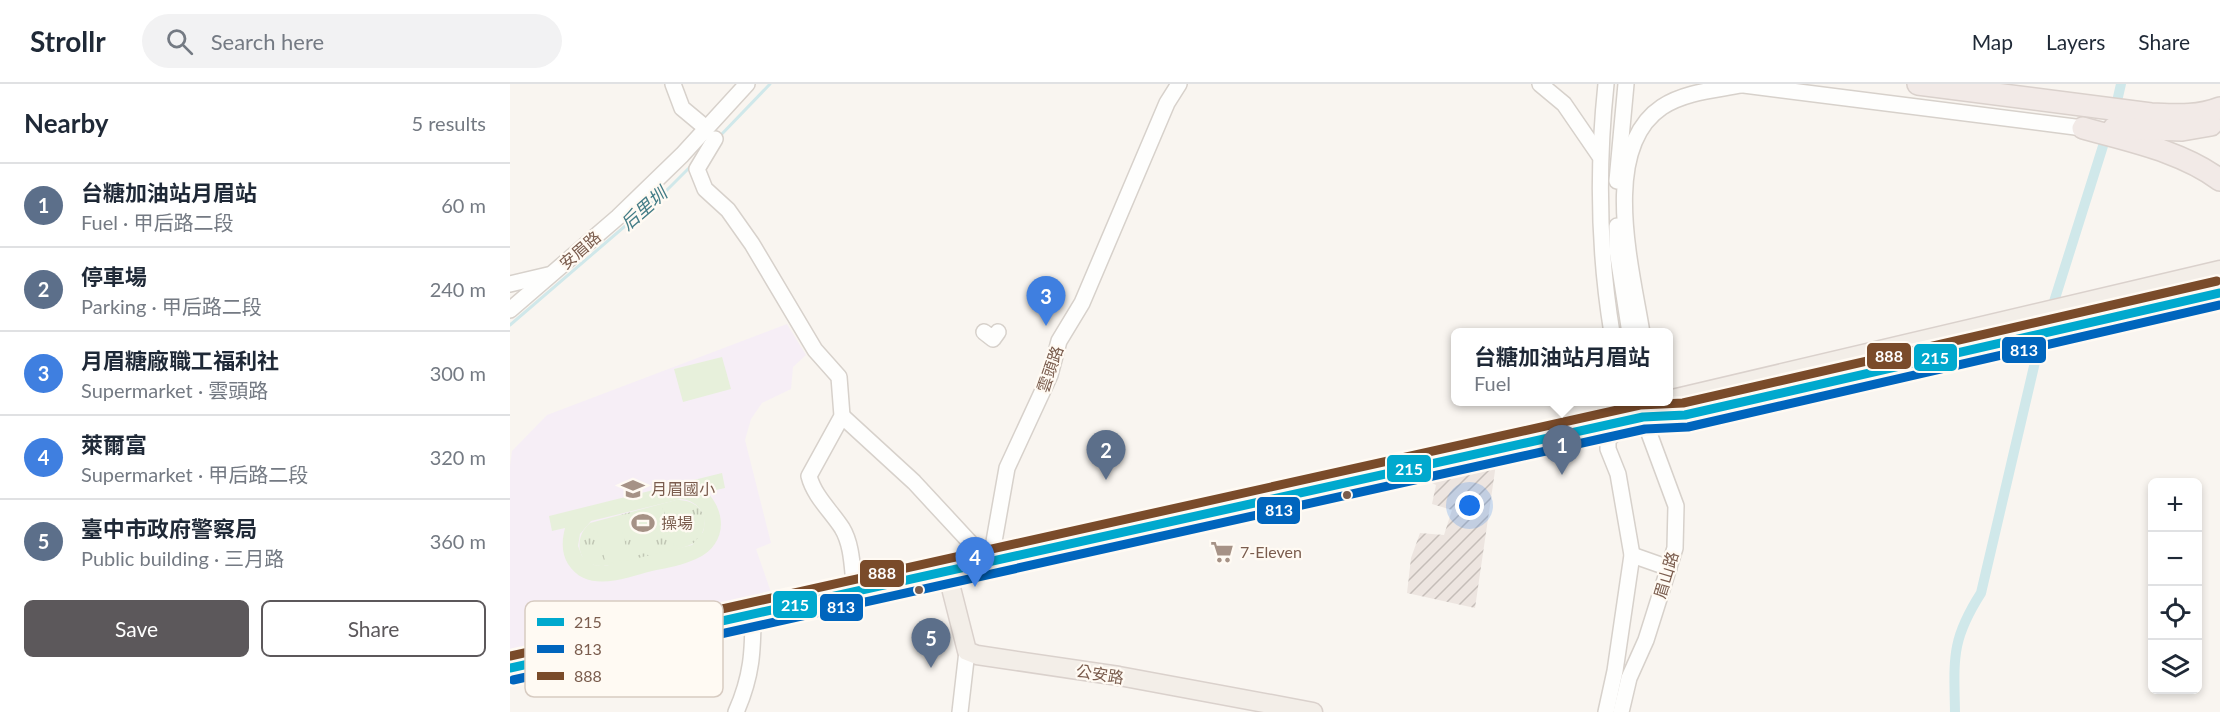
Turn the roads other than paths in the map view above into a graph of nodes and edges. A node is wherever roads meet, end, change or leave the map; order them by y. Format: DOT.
graph roads {
  1 [pos="673,84"];
  2 [pos="747,84"];
  3 [pos="1179,84"];
  4 [pos="1540,84"];
  5 [pos="1606,84"];
  6 [pos="1626,84"];
  7 [pos="1736,84"];
  8 [pos="1918,84"];
  9 [pos="1741,85"];
  10 [pos="2220,108"];
  11 [pos="2220,123"];
  12 [pos="2083,128"];
  13 [pos="710,133"];
  14 [pos="1599,155"];
  15 [pos="2220,180"];
  16 [pos="2220,270"];
  17 [pos="552,274"];
  18 [pos="510,284"];
  19 [pos="2220,293"];
  20 [pos="510,310"];
  21 [pos="1611,328"];
  22 [pos="1629,328"];
  23 [pos="1641,328"];
  24 [pos="1673,400"];
  25 [pos="1639,410"];
  26 [pos="842,416"];
  27 [pos="1632,555"];
  28 [pos="990,564"];
  29 [pos="1669,568"];
  30 [pos="947,572"];
  31 [pos="855,592"];
  32 [pos="753,613"];
  33 [pos="723,620"];
  34 [pos="967,651"];
  35 [pos="525,665"];
  36 [pos="510,668"];
  37 [pos="736,712"];
  38 [pos="960,712"];
  39 [pos="1313,712"];
  40 [pos="1606,712"];
  41 [pos="1621,712"];
  1 -- 13 [label="street"];
  2 -- 13 [label="street, 安眉路"];
  3 -- 28 [label="street, 雲頭路"];
  4 -- 14 [label="street"];
  5 -- 14 [label="street"];
  6 -- 22 [label="street"];
  7 -- 9 [label="street"];
  8 -- 10 [label="highway"];
  9 -- 12 [label="street"];
  9 -- 23 [label="street"];
  11 -- 12 [label="highway"];
  12 -- 15 [label="highway"];
  13 -- 17 [label="street, 安眉路"];
  13 -- 26 [label="street"];
  14 -- 21 [label="street"];
  16 -- 24 [label="main road"];
  17 -- 18 [label="street"];
  17 -- 20 [label="street, 安眉路"];
  19 -- 25 [label="main road"];
  25 -- 27 [label="street, 眉山路"];
  25 -- 28 [label="main road"];
  25 -- 29 [label="street, 眉山路"];
  26 -- 28 [label="street"];
  26 -- 31 [label="street"];
  27 -- 29 [label="street"];
  27 -- 40 [label="street, 眉山路"];
  28 -- 30 [label="main road"];
  29 -- 41 [label="street, 眉山路"];
  30 -- 31 [label="main road"];
  30 -- 34 [label="main road"];
  31 -- 32 [label="main road"];
  32 -- 33 [label="main road"];
  32 -- 37 [label="street"];
  34 -- 38 [label="street"];
  34 -- 39 [label="main road, 公安路"];
  35 -- 36 [label="main road"];
}
